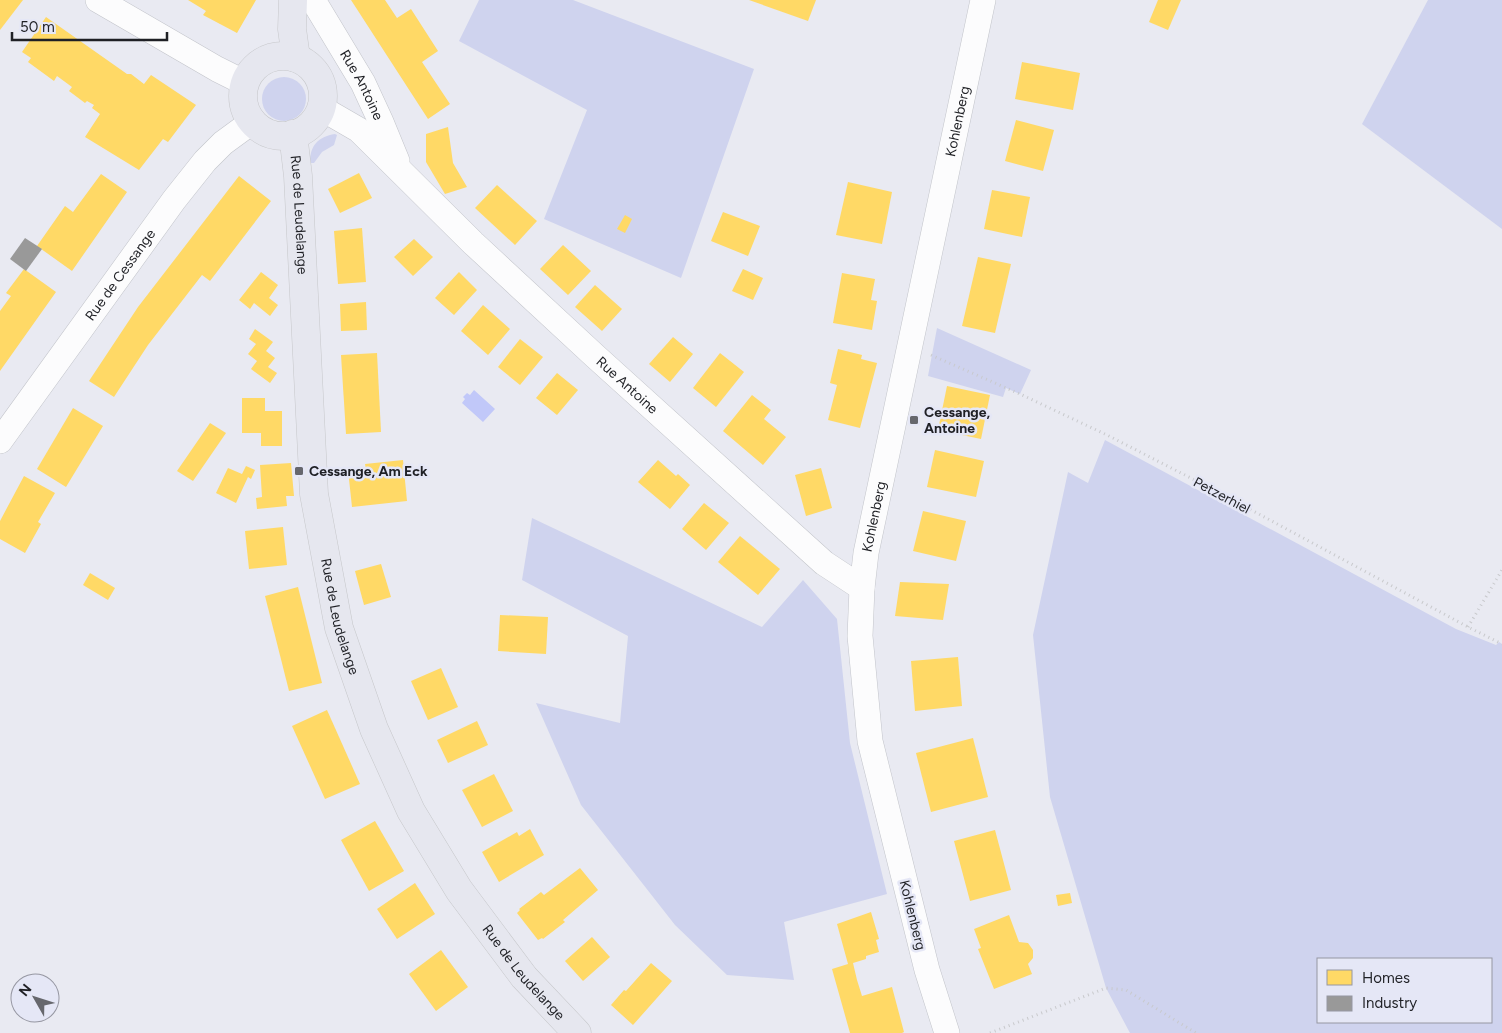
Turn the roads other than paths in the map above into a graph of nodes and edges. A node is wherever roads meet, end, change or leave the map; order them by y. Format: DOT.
graph roads {
  1 [pos="98,0"];
  2 [pos="293,0"];
  3 [pos="313,0"];
  4 [pos="983,0"];
  5 [pos="296,58"];
  6 [pos="245,83"];
  7 [pos="321,108"];
  8 [pos="253,122"];
  9 [pos="293,134"];
  10 [pos="402,172"];
  11 [pos="0,441"];
  12 [pos="862,588"];
  13 [pos="577,1033"];
  14 [pos="947,1033"];
  1 -- 6 [label="street"];
  2 -- 5 [label="main road"];
  3 -- 10 [label="street, Rue Antoine"];
  4 -- 12 [label="street, Kohlenberg"];
  5 -- 6 [label="main road"];
  5 -- 7 [label="main road"];
  6 -- 8 [label="main road"];
  7 -- 9 [label="main road"];
  7 -- 10 [label="street, Rue Antoine"];
  8 -- 9 [label="main road"];
  8 -- 11 [label="street, Rue de Cessange"];
  9 -- 13 [label="main road, Rue de Leudelange"];
  10 -- 12 [label="street, Rue Antoine"];
  12 -- 14 [label="street, Kohlenberg"];
}
